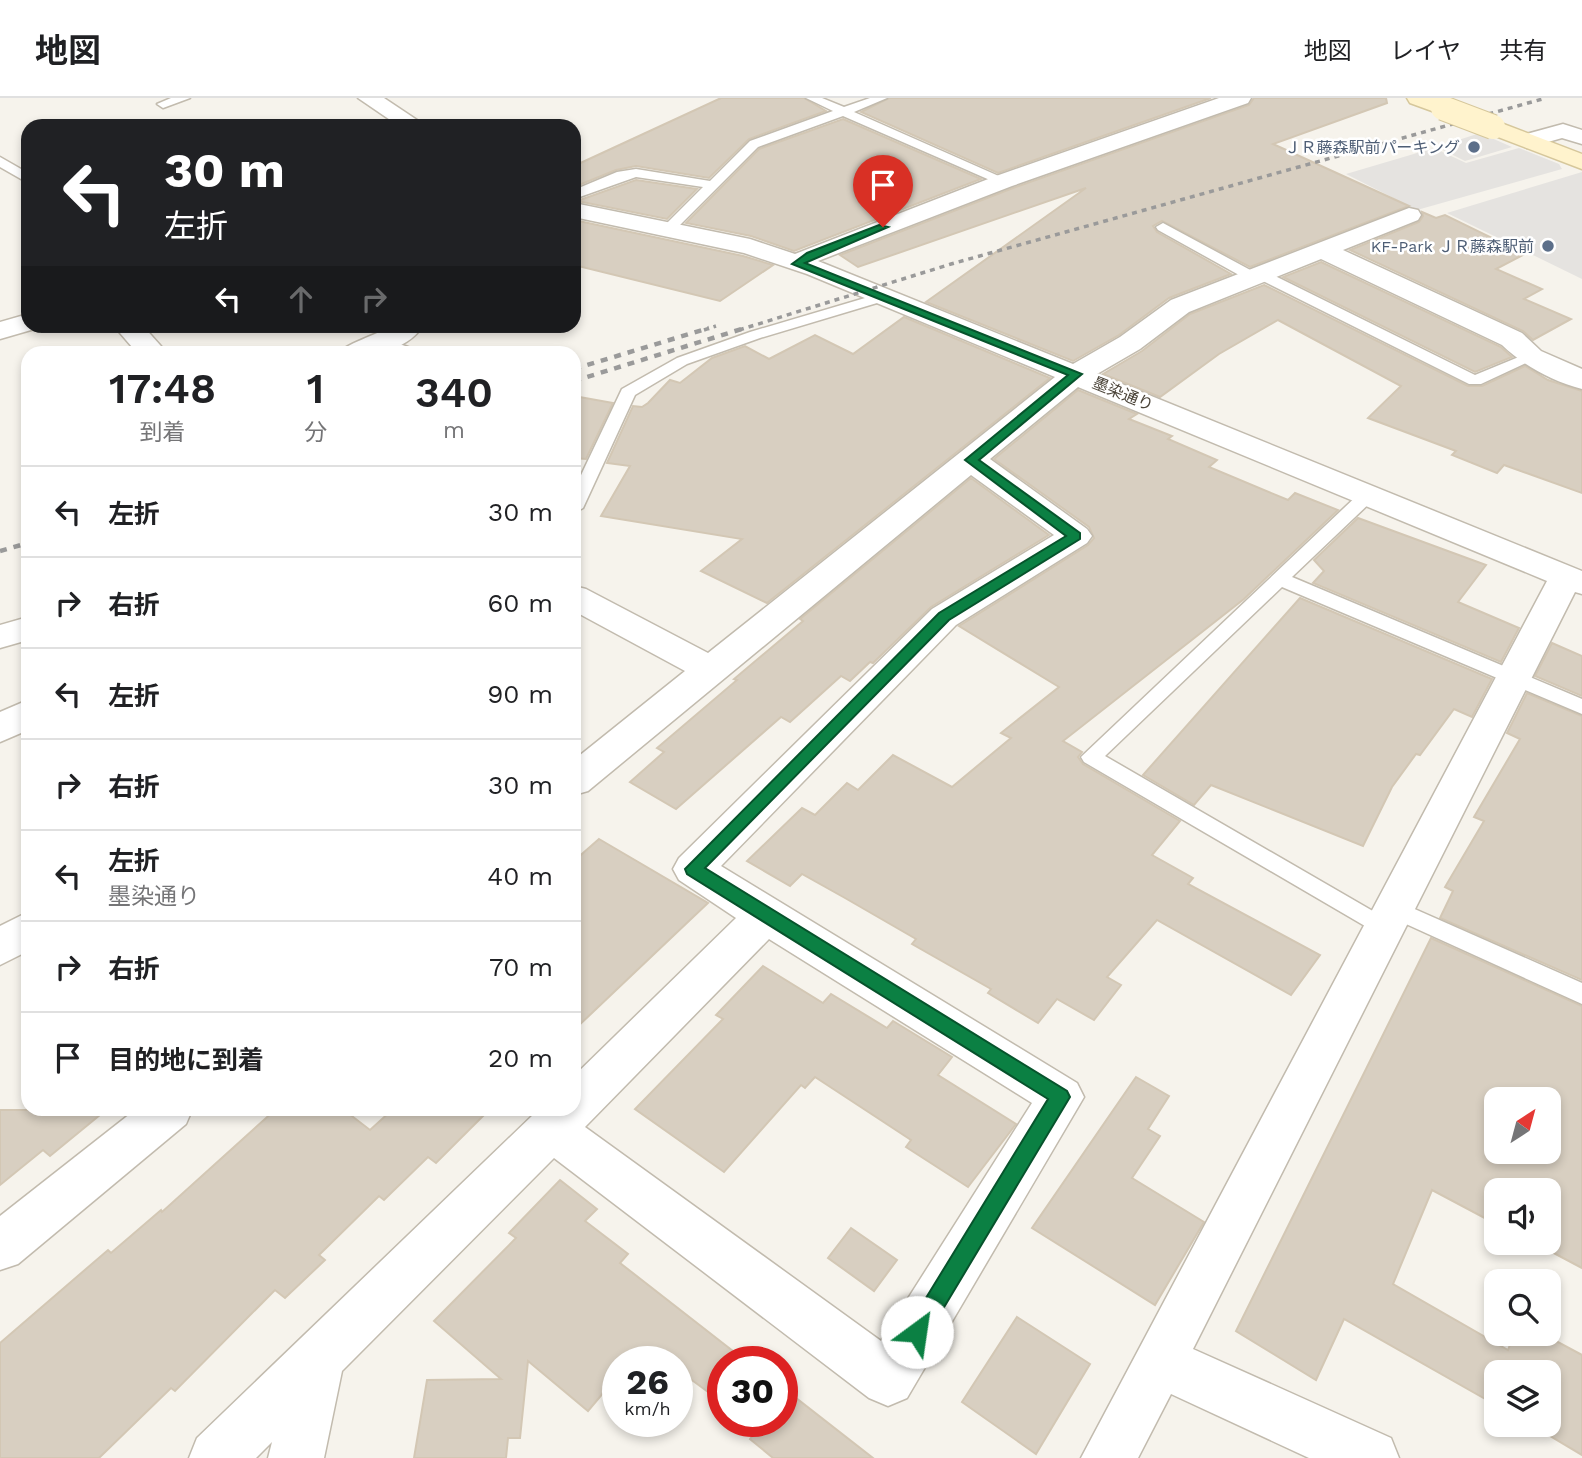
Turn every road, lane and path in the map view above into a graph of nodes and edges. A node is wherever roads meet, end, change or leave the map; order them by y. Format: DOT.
graph roads {
  1 [pos="184,98"];
  2 [pos="369,98"];
  3 [pos="812,98"];
  4 [pos="881,98"];
  5 [pos="1240,98"];
  6 [pos="1418,98"];
  7 [pos="163,104"];
  8 [pos="844,112"];
  9 [pos="404,119"];
  10 [pos="1582,136"];
  11 [pos="1527,141"];
  12 [pos="0,161"];
  13 [pos="1582,162"];
  14 [pos="21,174"];
  15 [pos="1004,181"];
  16 [pos="712,185"];
  17 [pos="581,192"];
  18 [pos="581,212"];
  19 [pos="1409,215"];
  20 [pos="1163,227"];
  21 [pos="667,230"];
  22 [pos="1321,248"];
  23 [pos="797,264"];
  24 [pos="1256,275"];
  25 [pos="882,298"];
  26 [pos="21,324"];
  27 [pos="0,331"];
  28 [pos="134,333"];
  29 [pos="398,333"];
  30 [pos="383,343"];
  31 [pos="147,346"];
  32 [pos="374,346"];
  33 [pos="391,346"];
  34 [pos="1531,357"];
  35 [pos="1076,374"];
  36 [pos="1582,380"];
  37 [pos="971,460"];
  38 [pos="581,493"];
  39 [pos="1368,495"];
  40 [pos="1279,579"];
  41 [pos="1574,580"];
  42 [pos="581,601"];
  43 [pos="21,630"];
  44 [pos="0,637"];
  45 [pos="711,670"];
  46 [pos="1514,677"];
  47 [pos="1582,707"];
  48 [pos="21,717"];
  49 [pos="0,729"];
  50 [pos="581,776"];
  51 [pos="765,916"];
  52 [pos="1387,918"];
  53 [pos="21,934"];
  54 [pos="0,948"];
  55 [pos="1582,994"];
  56 [pos="581,1099"];
  57 [pos="162,1116"];
  58 [pos="564,1116"];
  59 [pos="566,1116"];
  60 [pos="0,1247"];
  61 [pos="318,1361"];
  62 [pos="1159,1361"];
  63 [pos="217,1458"];
  64 [pos="296,1458"];
  65 [pos="1109,1458"];
  66 [pos="1371,1458"];
  1 -- 7 [label="lane"];
  2 -- 9 [label="street"];
  3 -- 8 [label="lane"];
  4 -- 8 [label="lane"];
  5 -- 15 [label="street"];
  6 -- 11 [label="street, bridge"];
  8 -- 15 [label="lane"];
  8 -- 16 [label="lane"];
  10 -- 11 [label="street"];
  11 -- 13 [label="street"];
  12 -- 14 [label="lane"];
  15 -- 23 [label="street"];
  16 -- 17 [label="lane"];
  16 -- 21 [label="lane"];
  18 -- 21 [label="street, 墨染通り"];
  19 -- 22 [label="street"];
  20 -- 24 [label="lane"];
  21 -- 23 [label="street, 墨染通り"];
  22 -- 24 [label="street"];
  22 -- 34 [label="street"];
  23 -- 25 [label="street, 墨染通り"];
  24 -- 34 [label="lane"];
  24 -- 35 [label="street"];
  25 -- 35 [label="street, 墨染通り"];
  25 -- 38 [label="lane"];
  26 -- 27 [label="street"];
  28 -- 31 [label="street"];
  29 -- 30 [label="street"];
  30 -- 32 [label="street"];
  30 -- 33 [label="lane"];
  34 -- 36 [label="street"];
  35 -- 37 [label="street"];
  35 -- 39 [label="street, 墨染通り"];
  37 -- 45 [label="street"];
  37 -- 51 [label="street"];
  39 -- 40 [label="lane"];
  39 -- 41 [label="street, 墨染通り"];
  40 -- 46 [label="lane"];
  40 -- 52 [label="lane"];
  41 -- 46 [label="street"];
  42 -- 45 [label="street"];
  43 -- 44 [label="street"];
  45 -- 50 [label="street"];
  46 -- 47 [label="lane"];
  46 -- 52 [label="street"];
  48 -- 49 [label="street"];
  51 -- 56 [label="street"];
  51 -- 59 [label="street"];
  52 -- 55 [label="lane"];
  52 -- 62 [label="street"];
  53 -- 54 [label="street"];
  57 -- 60 [label="street"];
  58 -- 61 [label="street"];
  61 -- 63 [label="street"];
  61 -- 64 [label="street"];
  62 -- 65 [label="street"];
  62 -- 66 [label="street"];
}
